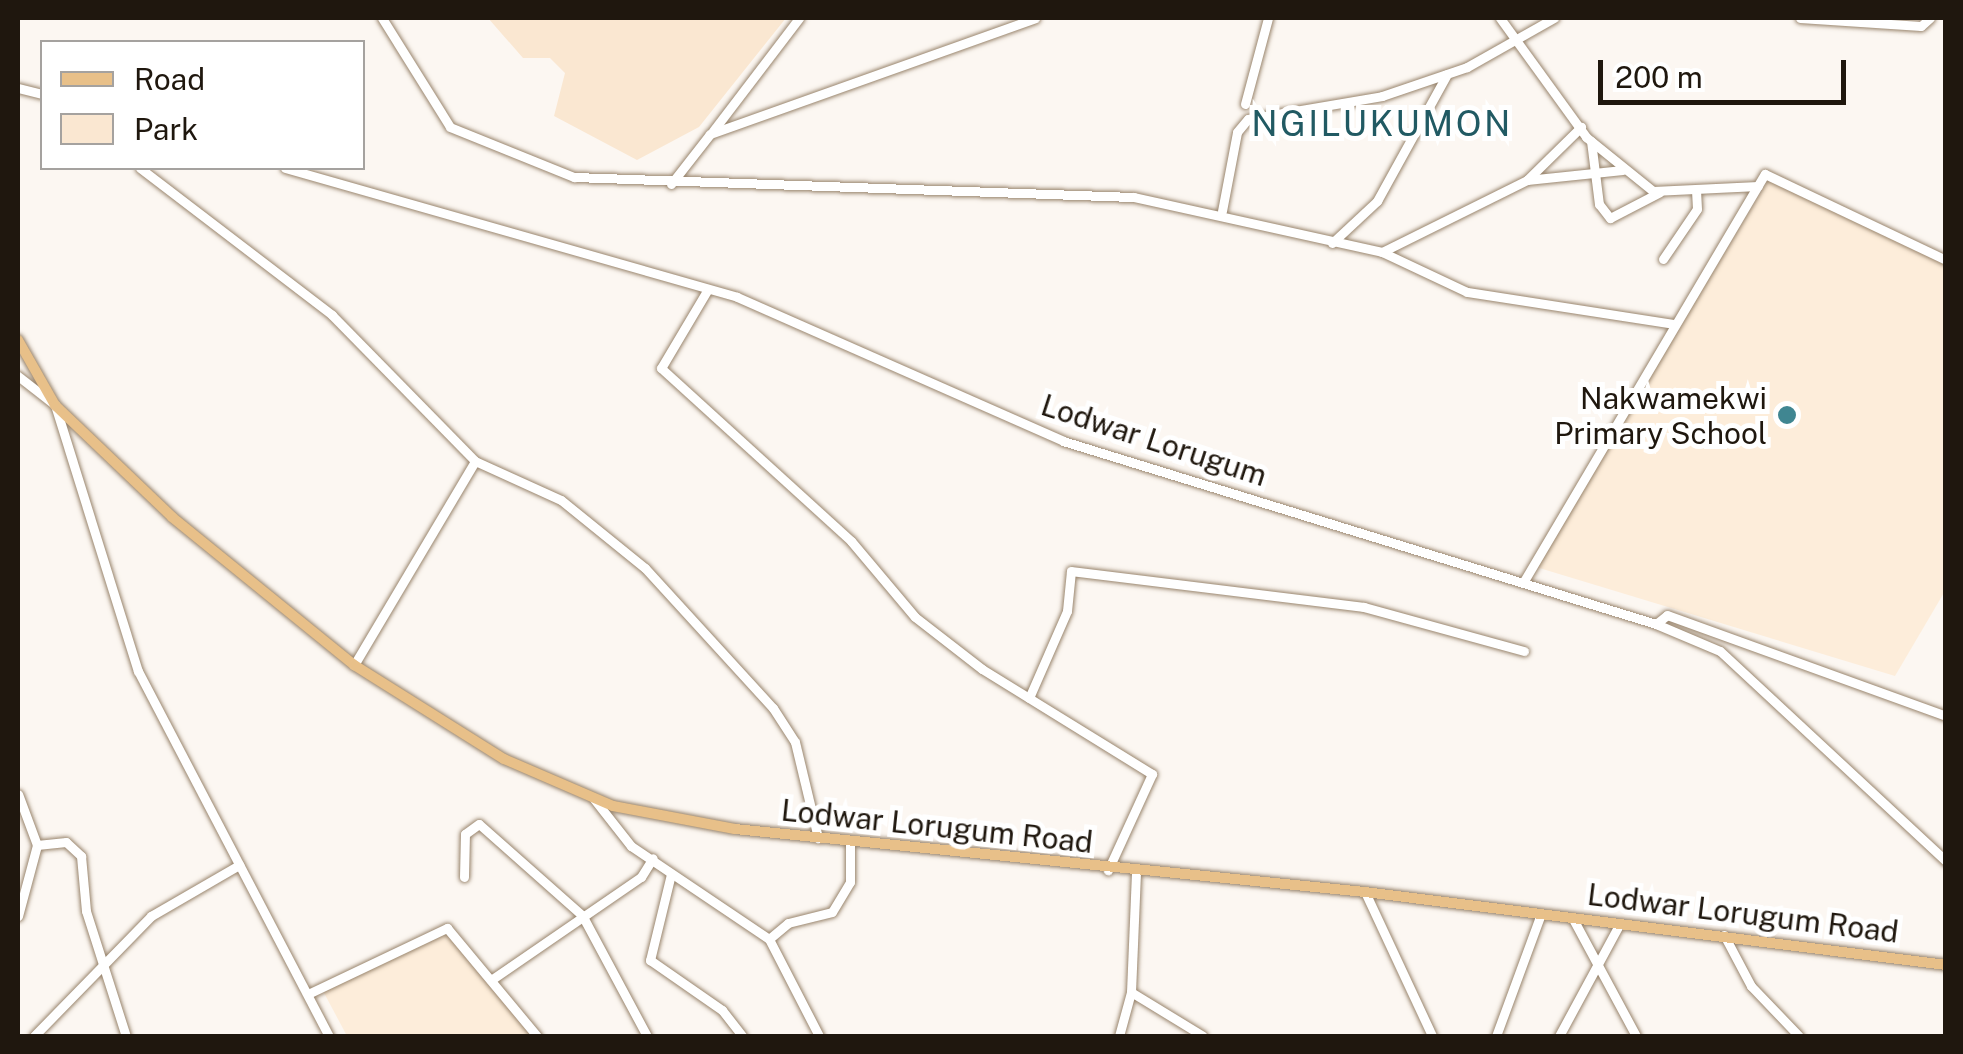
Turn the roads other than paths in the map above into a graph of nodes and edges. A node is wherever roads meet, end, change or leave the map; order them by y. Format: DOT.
graph roads {
  1 [pos="382,18"];
  2 [pos="799,18"];
  3 [pos="1035,18"];
  4 [pos="1268,18"];
  5 [pos="1500,18"];
  6 [pos="1554,18"];
  7 [pos="1800,18"];
  8 [pos="1930,18"];
  9 [pos="1517,40"];
  10 [pos="1447,74"];
  11 [pos="1245,104"];
  12 [pos="1581,127"];
  13 [pos="710,134"];
  14 [pos="1591,141"];
  15 [pos="143,170"];
  16 [pos="292,170"];
  17 [pos="1622,170"];
  18 [pos="1596,177"];
  19 [pos="1527,180"];
  20 [pos="671,184"];
  21 [pos="1758,186"];
  22 [pos="1662,191"];
  23 [pos="1696,192"];
  24 [pos="1222,211"];
  25 [pos="1332,242"];
  26 [pos="1382,252"];
  27 [pos="1663,260"];
  28 [pos="1946,260"];
  29 [pos="708,289"];
  30 [pos="1674,324"];
  31 [pos="18,340"];
  32 [pos="18,376"];
  33 [pos="55,405"];
  34 [pos="475,462"];
  35 [pos="1524,581"];
  36 [pos="1656,624"];
  37 [pos="1524,651"];
  38 [pos="354,665"];
  39 [pos="1029,698"];
  40 [pos="1946,716"];
  41 [pos="18,794"];
  42 [pos="594,799"];
  43 [pos="818,838"];
  44 [pos="850,841"];
  45 [pos="37,845"];
  46 [pos="653,858"];
  47 [pos="1946,861"];
  48 [pos="239,864"];
  49 [pos="1108,870"];
  50 [pos="1136,873"];
  51 [pos="671,874"];
  52 [pos="464,877"];
  53 [pos="1365,892"];
  54 [pos="1541,914"];
  55 [pos="582,915"];
  56 [pos="18,916"];
  57 [pos="1572,918"];
  58 [pos="1620,923"];
  59 [pos="1724,935"];
  60 [pos="770,939"];
  61 [pos="106,964"];
  62 [pos="1946,965"];
  63 [pos="1596,970"];
  64 [pos="492,980"];
  65 [pos="1132,992"];
  66 [pos="310,993"];
  67 [pos="34,1036"];
  68 [pos="126,1036"];
  69 [pos="329,1036"];
  70 [pos="537,1036"];
  71 [pos="647,1036"];
  72 [pos="742,1036"];
  73 [pos="819,1036"];
  74 [pos="1119,1036"];
  75 [pos="1203,1036"];
  76 [pos="1432,1036"];
  77 [pos="1496,1036"];
  78 [pos="1559,1036"];
  79 [pos="1636,1036"];
  80 [pos="1800,1036"];
  1 -- 20 [label="street"];
  2 -- 13 [label="street"];
  3 -- 13 [label="street"];
  4 -- 11 [label="street"];
  5 -- 9 [label="street"];
  6 -- 9 [label="street"];
  7 -- 8 [label="street"];
  9 -- 10 [label="street"];
  9 -- 12 [label="street"];
  10 -- 24 [label="street"];
  10 -- 25 [label="street"];
  12 -- 14 [label="street"];
  12 -- 19 [label="street"];
  13 -- 20 [label="street"];
  14 -- 17 [label="street"];
  14 -- 18 [label="street"];
  15 -- 34 [label="street"];
  16 -- 29 [label="street, Lodwar Lorugum"];
  17 -- 18 [label="street"];
  17 -- 22 [label="street"];
  18 -- 19 [label="street"];
  18 -- 22 [label="street"];
  19 -- 26 [label="street"];
  20 -- 24 [label="street"];
  21 -- 23 [label="street"];
  21 -- 28 [label="street"];
  21 -- 30 [label="street"];
  22 -- 23 [label="street"];
  23 -- 27 [label="street"];
  24 -- 25 [label="street"];
  25 -- 26 [label="street"];
  26 -- 30 [label="street"];
  29 -- 35 [label="street, Lodwar Lorugum"];
  29 -- 39 [label="street"];
  30 -- 35 [label="street"];
  31 -- 33 [label="main road, Lodwar Lorugum Road"];
  32 -- 33 [label="street"];
  33 -- 38 [label="main road, Lodwar Lorugum Road"];
  33 -- 48 [label="street"];
  34 -- 38 [label="street"];
  34 -- 43 [label="street"];
  35 -- 36 [label="street, Lodwar Lorugum"];
  36 -- 40 [label="street"];
  36 -- 47 [label="street, Lodwar Lorugum"];
  37 -- 39 [label="street"];
  38 -- 42 [label="main road, Lodwar Lorugum Road"];
  39 -- 49 [label="street"];
  41 -- 45 [label="street"];
  42 -- 43 [label="main road, Lodwar Lorugum Road"];
  42 -- 46 [label="street"];
  43 -- 44 [label="main road, Lodwar Lorugum Road"];
  44 -- 49 [label="main road, Lodwar Lorugum Road"];
  44 -- 60 [label="street"];
  45 -- 56 [label="street"];
  45 -- 61 [label="street"];
  46 -- 51 [label="street"];
  46 -- 55 [label="street"];
  48 -- 61 [label="street"];
  48 -- 66 [label="street"];
  49 -- 50 [label="main road, Lodwar Lorugum Road"];
  50 -- 53 [label="main road, Lodwar Lorugum Road"];
  50 -- 65 [label="street"];
  51 -- 60 [label="street"];
  51 -- 72 [label="street"];
  52 -- 55 [label="street"];
  53 -- 54 [label="main road, Lodwar Lorugum Road"];
  53 -- 76 [label="street"];
  54 -- 57 [label="main road, Lodwar Lorugum Road"];
  54 -- 77 [label="street"];
  55 -- 64 [label="street"];
  55 -- 71 [label="street"];
  57 -- 58 [label="main road, Lodwar Lorugum Road"];
  57 -- 63 [label="street"];
  58 -- 59 [label="main road, Lodwar Lorugum Road"];
  58 -- 63 [label="street"];
  59 -- 62 [label="main road, Lodwar Lorugum Road"];
  59 -- 80 [label="street"];
  60 -- 73 [label="street"];
  61 -- 67 [label="street"];
  61 -- 68 [label="street"];
  63 -- 78 [label="street"];
  63 -- 79 [label="street"];
  64 -- 66 [label="street"];
  64 -- 70 [label="street"];
  65 -- 74 [label="street"];
  65 -- 75 [label="street"];
  66 -- 69 [label="street"];
}
